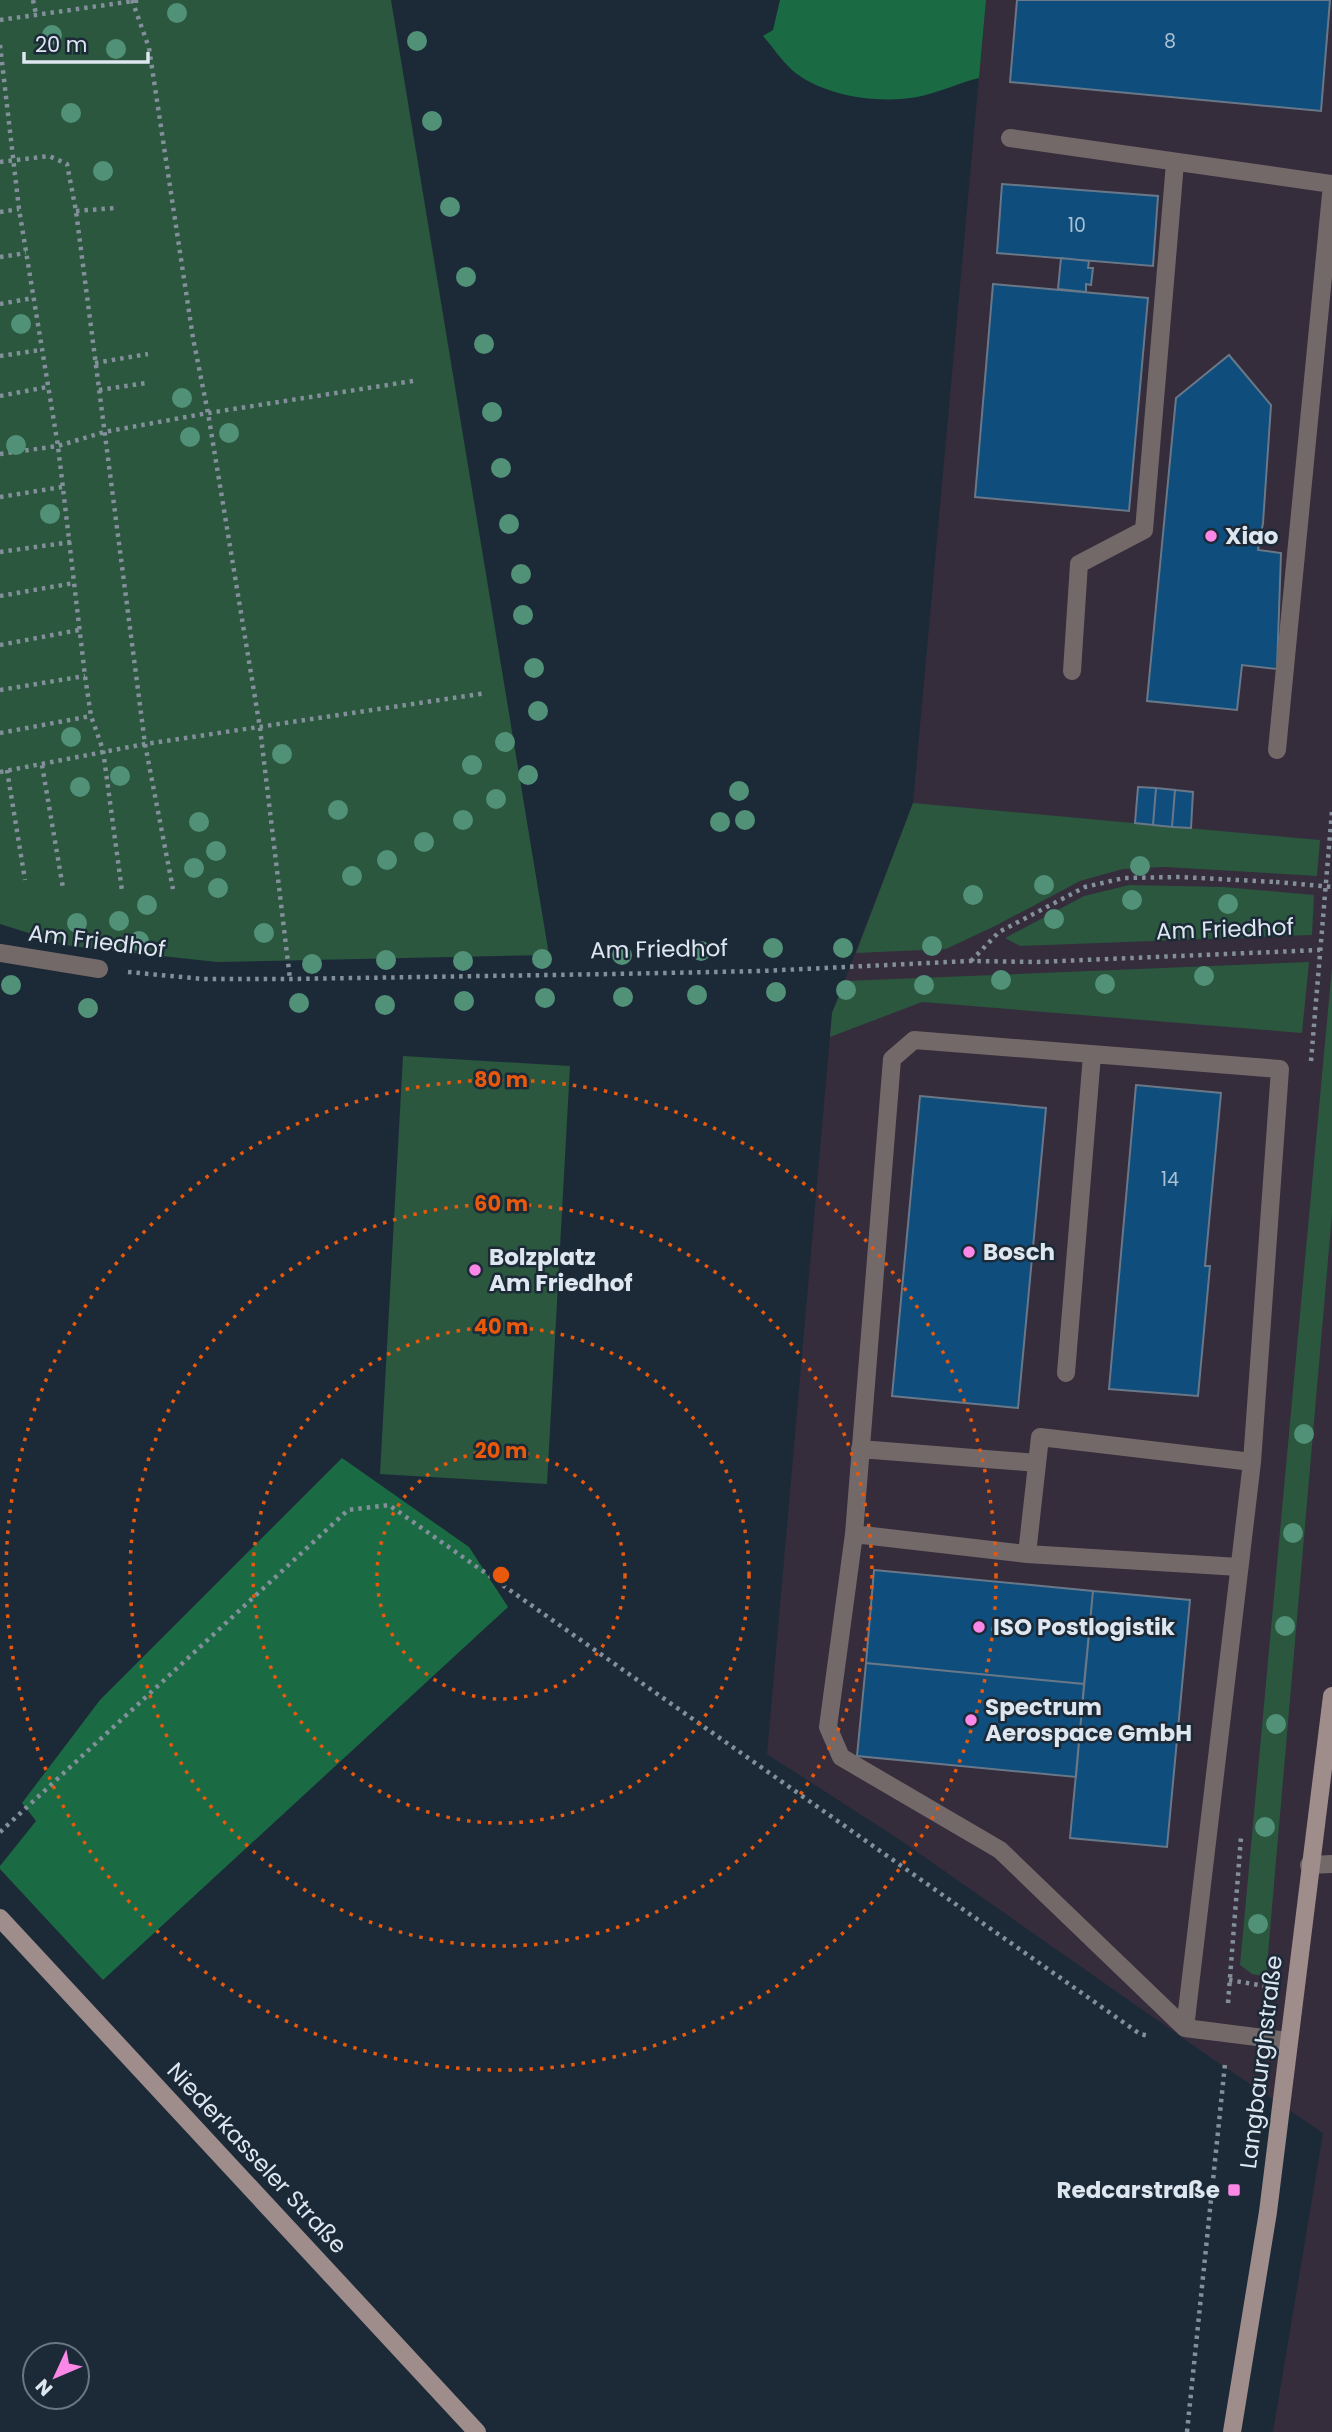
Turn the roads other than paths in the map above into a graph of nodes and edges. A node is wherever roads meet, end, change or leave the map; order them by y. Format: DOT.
graph roads {
  1 [pos="1010,138"];
  2 [pos="1175,163"];
  3 [pos="1332,184"];
  4 [pos="1072,671"];
  5 [pos="1277,750"];
  6 [pos="0,953"];
  7 [pos="99,969"];
  8 [pos="1092,1055"];
  9 [pos="1066,1373"];
  10 [pos="860,1449"];
  11 [pos="1252,1462"];
  12 [pos="1037,1463"];
  13 [pos="854,1534"];
  14 [pos="1027,1554"];
  15 [pos="1239,1567"];
  16 [pos="1332,1696"];
  17 [pos="1332,1864"];
  18 [pos="1310,1865"];
  19 [pos="0,1918"];
  20 [pos="1185,2028"];
  21 [pos="1288,2041"];
  22 [pos="477,2432"];
  23 [pos="1232,2432"];
  1 -- 2 [label="street"];
  2 -- 3 [label="street"];
  2 -- 4 [label="street"];
  3 -- 5 [label="street"];
  6 -- 7 [label="street, Am Friedhof"];
  8 -- 9 [label="street"];
  8 -- 10 [label="street"];
  8 -- 11 [label="street"];
  10 -- 12 [label="street"];
  10 -- 13 [label="street"];
  11 -- 12 [label="street"];
  11 -- 15 [label="street"];
  12 -- 14 [label="street"];
  13 -- 14 [label="street"];
  13 -- 20 [label="street"];
  14 -- 15 [label="street"];
  15 -- 20 [label="street"];
  16 -- 18 [label="main road, Langbaurghstraße"];
  17 -- 18 [label="street"];
  18 -- 21 [label="main road, Langbaurghstraße"];
  19 -- 22 [label="main road, Niederkasseler Straße"];
  20 -- 21 [label="street"];
  21 -- 23 [label="main road, Langbaurghstraße"];
}
